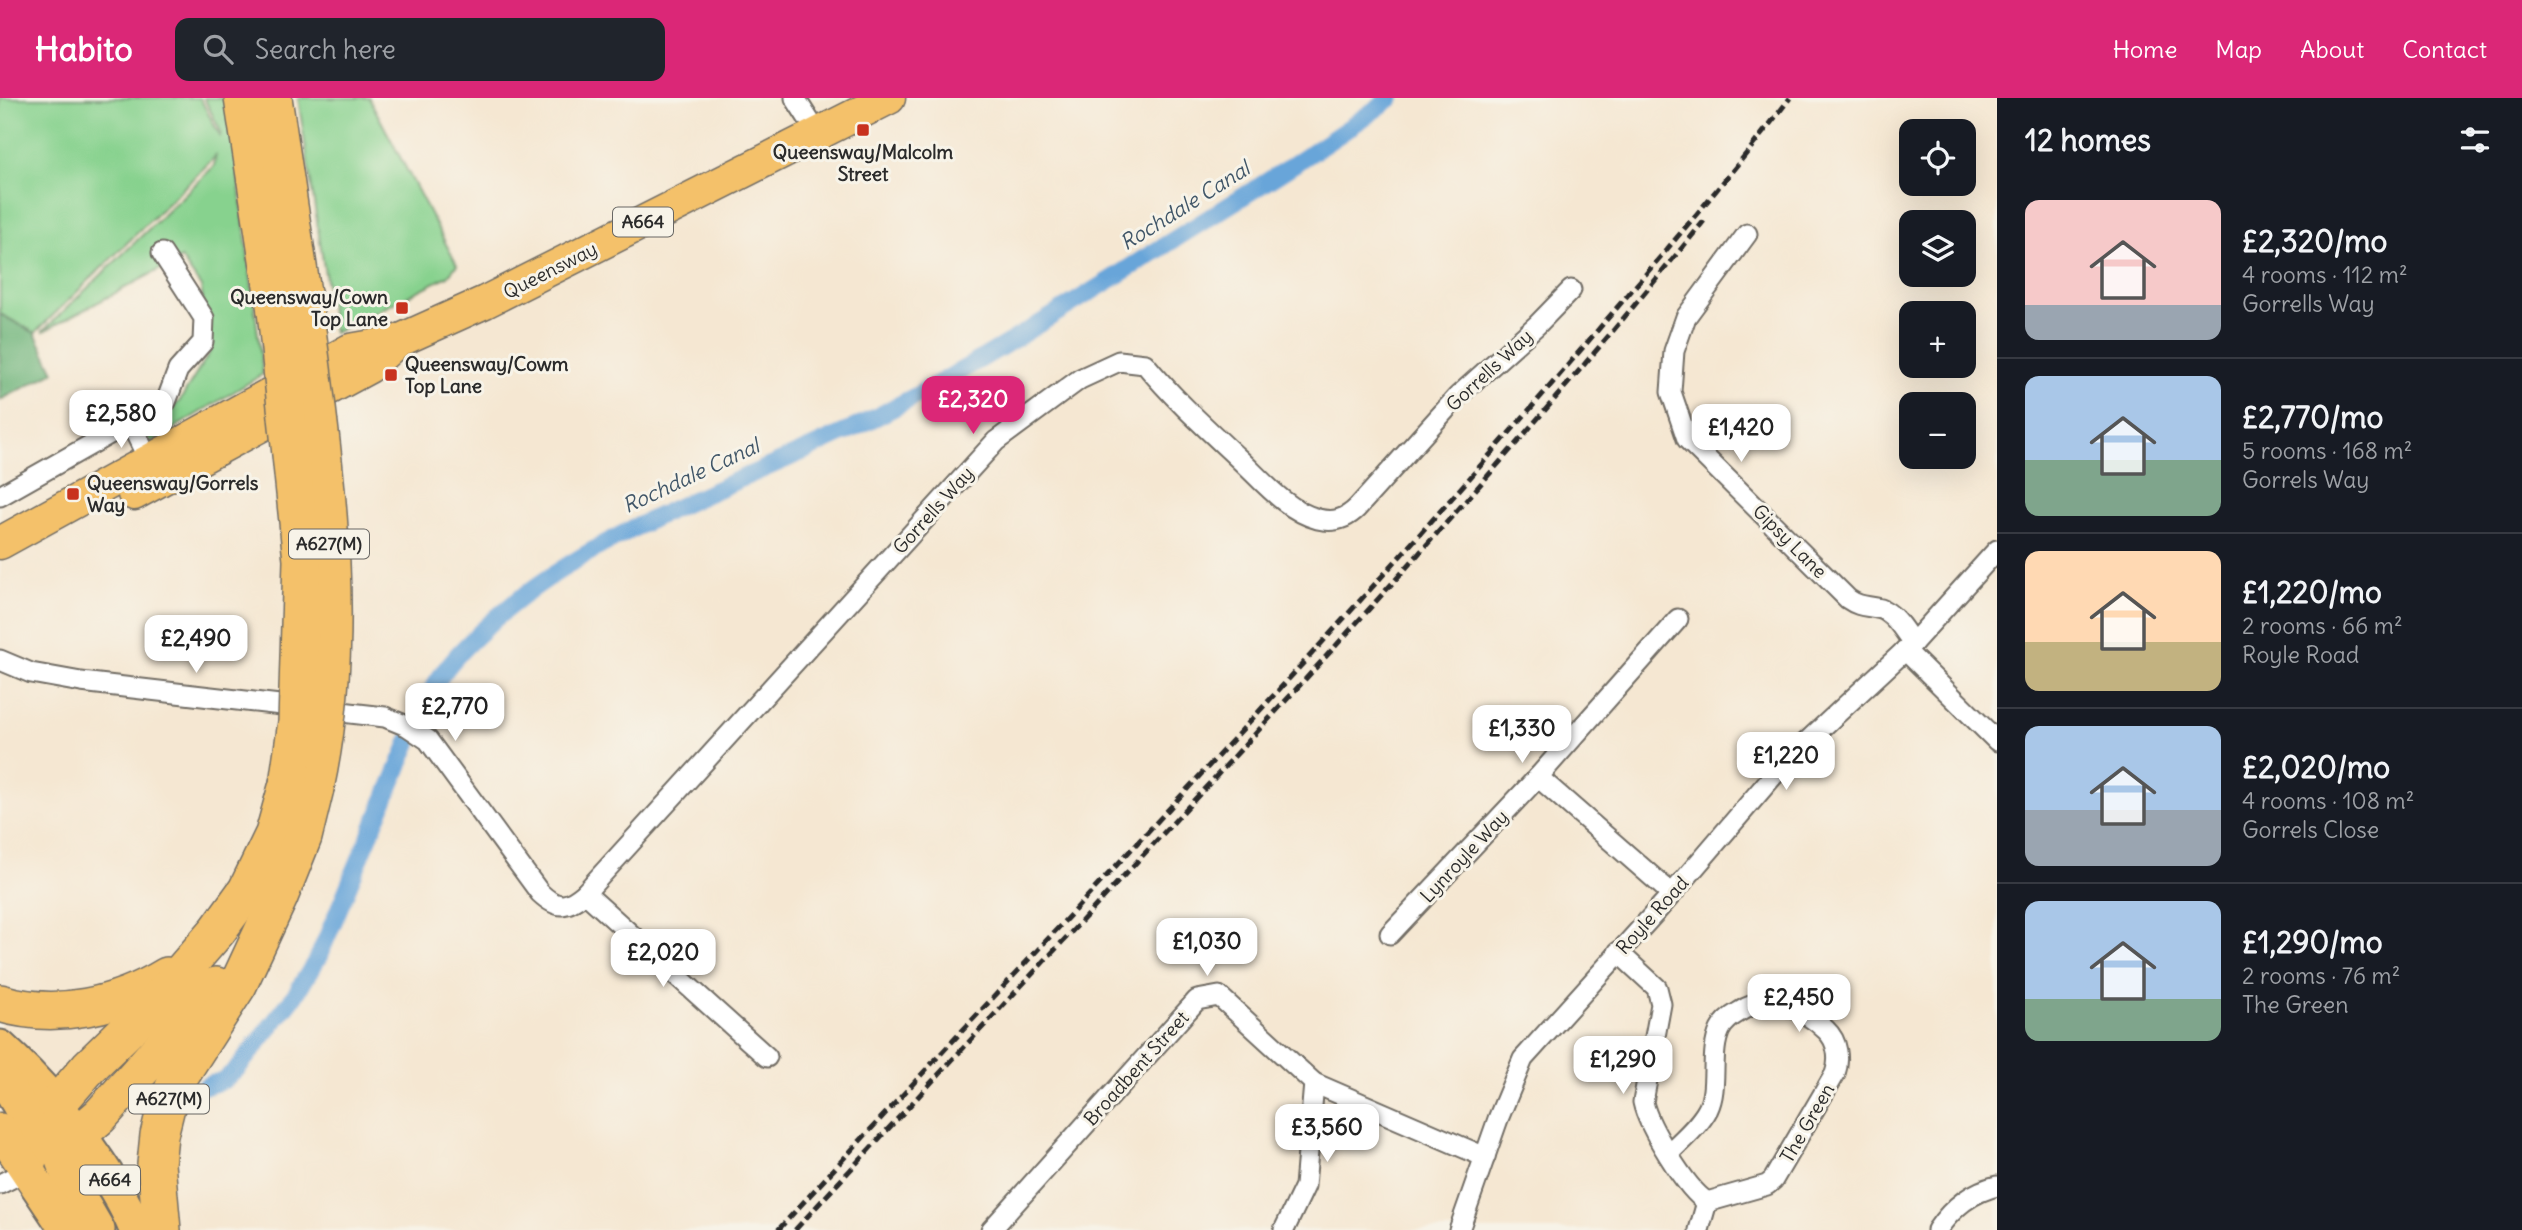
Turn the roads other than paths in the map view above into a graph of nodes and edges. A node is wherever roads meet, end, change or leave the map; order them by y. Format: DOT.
graph roads {
  1 [pos="243,98"];
  2 [pos="273,98"];
  3 [pos="795,98"];
  4 [pos="889,98"];
  5 [pos="818,134"];
  6 [pos="1746,234"];
  7 [pos="162,253"];
  8 [pos="1571,290"];
  9 [pos="289,306"];
  10 [pos="130,422"];
  11 [pos="154,471"];
  12 [pos="0,496"];
  13 [pos="0,543"];
  14 [pos="1997,550"];
  15 [pos="0,566"];
  16 [pos="1678,619"];
  17 [pos="1909,646"];
  18 [pos="0,660"];
  19 [pos="1997,741"];
  20 [pos="1538,777"];
  21 [pos="301,786"];
  22 [pos="585,893"];
  23 [pos="1672,894"];
  24 [pos="265,926"];
  25 [pos="1390,934"];
  26 [pos="1618,952"];
  27 [pos="189,962"];
  28 [pos="0,1003"];
  29 [pos="0,1047"];
  30 [pos="767,1057"];
  31 [pos="0,1078"];
  32 [pos="1314,1083"];
  33 [pos="18,1126"];
  34 [pos="69,1142"];
  35 [pos="1668,1153"];
  36 [pos="1485,1157"];
  37 [pos="14,1177"];
  38 [pos="1997,1185"];
  39 [pos="1707,1202"];
  40 [pos="67,1230"];
  41 [pos="98,1230"];
  42 [pos="136,1230"];
  43 [pos="162,1230"];
  44 [pos="991,1230"];
  45 [pos="1284,1230"];
  46 [pos="1459,1230"];
  47 [pos="1699,1230"];
  48 [pos="1937,1230"];
  1 -- 9 [label="highway, A627(M)"];
  2 -- 9 [label="highway, A627(M)"];
  3 -- 5 [label="street"];
  4 -- 5 [label="main road, Queensway / A664"];
  5 -- 11 [label="main road, Queensway / A664"];
  6 -- 17 [label="street, Gipsy Lane"];
  7 -- 10 [label="street"];
  8 -- 22 [label="street, Gorrells Way"];
  9 -- 21 [label="highway, A627(M), bridge"];
  10 -- 11 [label="street"];
  10 -- 12 [label="street"];
  11 -- 13 [label="main road, Queensway / A664"];
  11 -- 15 [label="main road, Queensway / A664"];
  14 -- 17 [label="street, Royle Road"];
  16 -- 20 [label="street, Lynroyle Way"];
  17 -- 19 [label="street, Gipsy Lane"];
  17 -- 23 [label="street, Royle Road"];
  18 -- 22 [label="street, Gorrells Way"];
  20 -- 23 [label="street"];
  20 -- 25 [label="street, Lynroyle Way"];
  21 -- 24 [label="highway, A627(M)"];
  21 -- 27 [label="highway, A627(M)"];
  22 -- 30 [label="street"];
  23 -- 26 [label="street, Royle Road"];
  24 -- 34 [label="highway, A627(M)"];
  24 -- 43 [label="highway, A627(M)"];
  26 -- 35 [label="street"];
  26 -- 36 [label="street, Royle Road"];
  27 -- 28 [label="highway, A627(M)"];
  27 -- 33 [label="highway, A627(M)"];
  29 -- 33 [label="highway, A664"];
  31 -- 33 [label="highway, A664"];
  32 -- 36 [label="street, Broadbent Street"];
  32 -- 44 [label="street, Broadbent Street"];
  32 -- 45 [label="street"];
  33 -- 34 [label="highway, A664"];
  33 -- 37 [label="highway, A664"];
  34 -- 37 [label="highway, A664"];
  34 -- 41 [label="highway"];
  34 -- 42 [label="highway, A664"];
  35 -- 39 [label="street"];
  35 -- 39 [label="street, The Green"];
  36 -- 46 [label="street, Royle Road"];
  37 -- 40 [label="highway, A664"];
  38 -- 48 [label="street"];
  39 -- 47 [label="street"];
}
